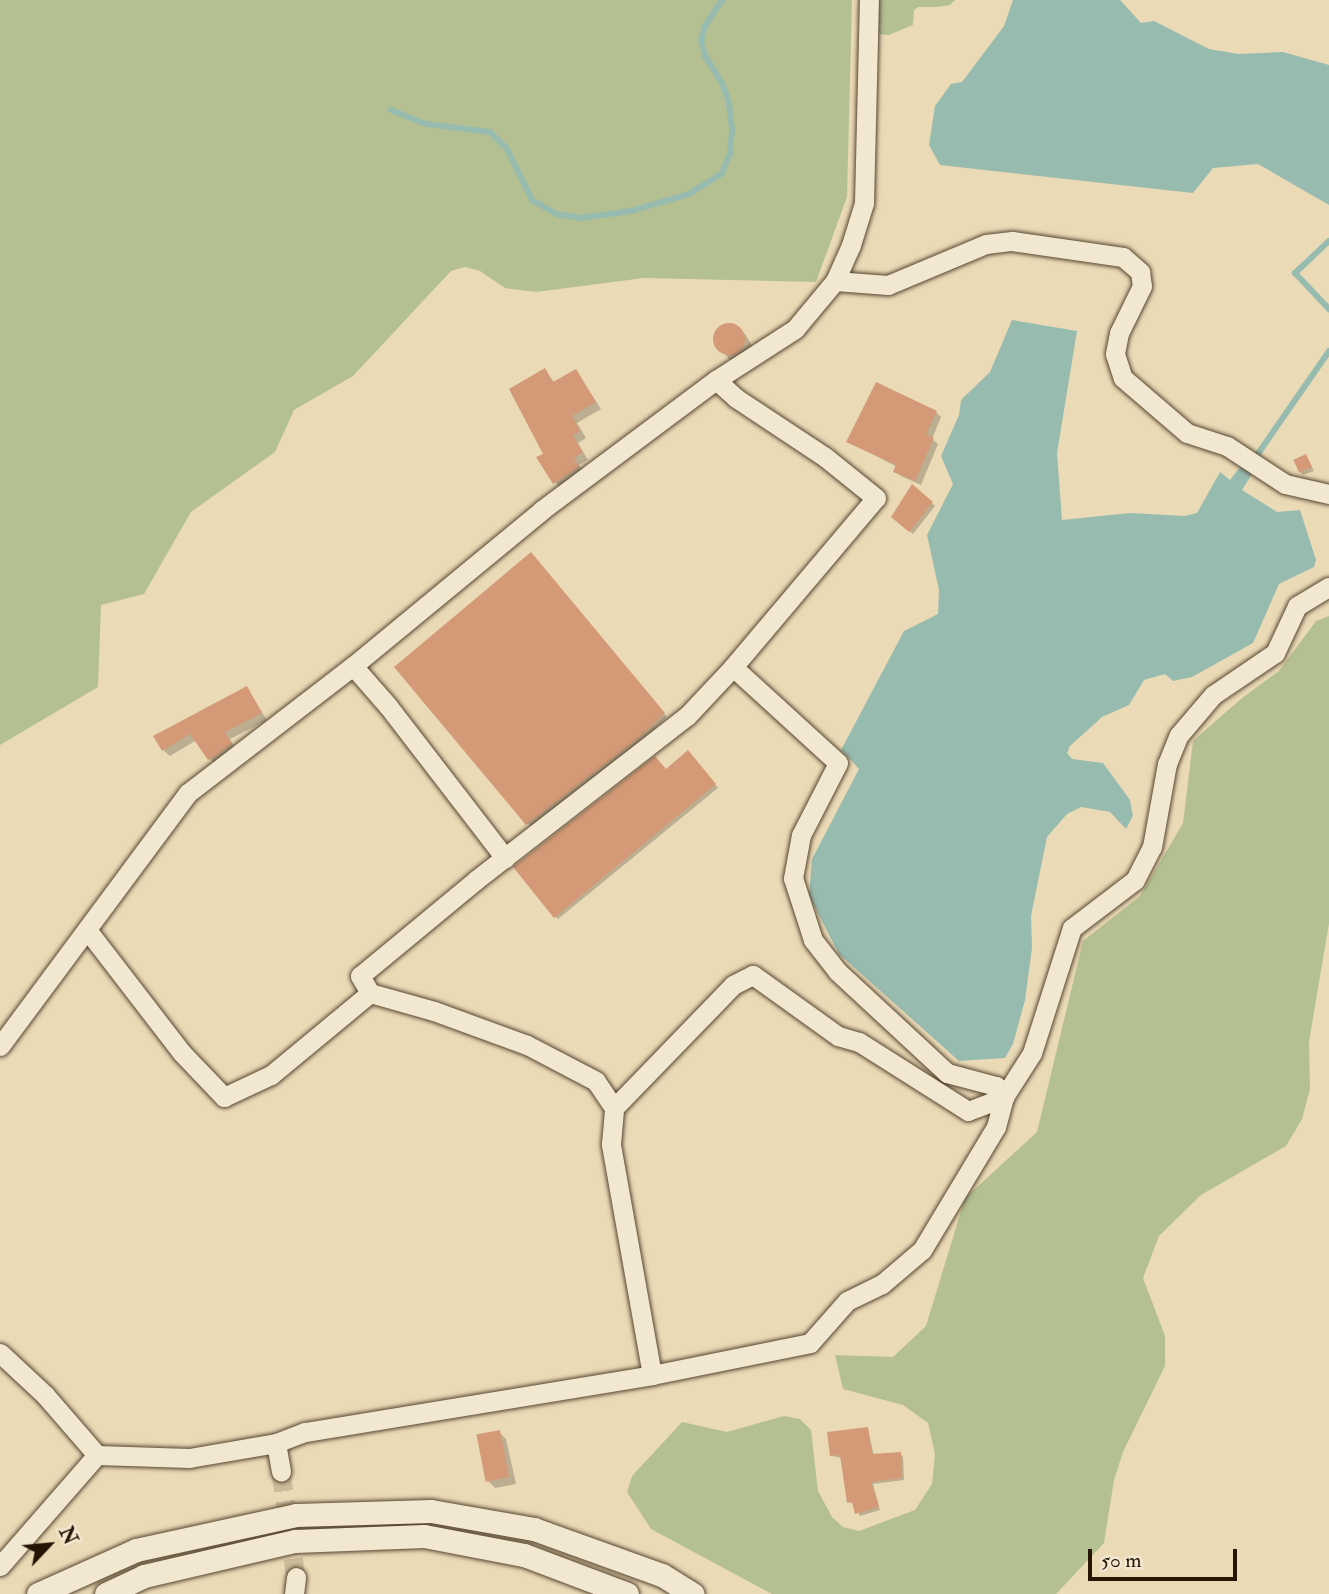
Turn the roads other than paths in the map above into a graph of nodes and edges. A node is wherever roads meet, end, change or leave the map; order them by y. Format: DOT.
graph roads {
  1 [pos="869,0"];
  2 [pos="835,281"];
  3 [pos="716,380"];
  4 [pos="1329,494"];
  5 [pos="1329,587"];
  6 [pos="353,666"];
  7 [pos="733,667"];
  8 [pos="505,858"];
  9 [pos="88,931"];
  10 [pos="370,993"];
  11 [pos="0,1046"];
  12 [pos="1004,1097"];
  13 [pos="614,1108"];
  14 [pos="0,1353"];
  15 [pos="652,1375"];
  16 [pos="276,1443"];
  17 [pos="97,1455"];
  18 [pos="281,1472"];
  19 [pos="1,1564"];
  20 [pos="38,1594"];
  21 [pos="106,1594"];
  22 [pos="627,1594"];
  23 [pos="692,1594"];
  1 -- 2 [label="street"];
  2 -- 3 [label="street"];
  2 -- 4 [label="street"];
  3 -- 6 [label="street"];
  3 -- 7 [label="street"];
  5 -- 12 [label="street"];
  6 -- 8 [label="street"];
  6 -- 9 [label="street"];
  7 -- 8 [label="street"];
  7 -- 12 [label="street"];
  8 -- 10 [label="street"];
  9 -- 10 [label="street"];
  9 -- 11 [label="street"];
  10 -- 13 [label="street"];
  12 -- 13 [label="street"];
  12 -- 15 [label="street"];
  13 -- 15 [label="street"];
  14 -- 17 [label="street"];
  15 -- 16 [label="street"];
  16 -- 17 [label="street"];
  16 -- 18 [label="street"];
  17 -- 19 [label="street"];
  20 -- 23 [label="street"];
  21 -- 22 [label="street"];
}
